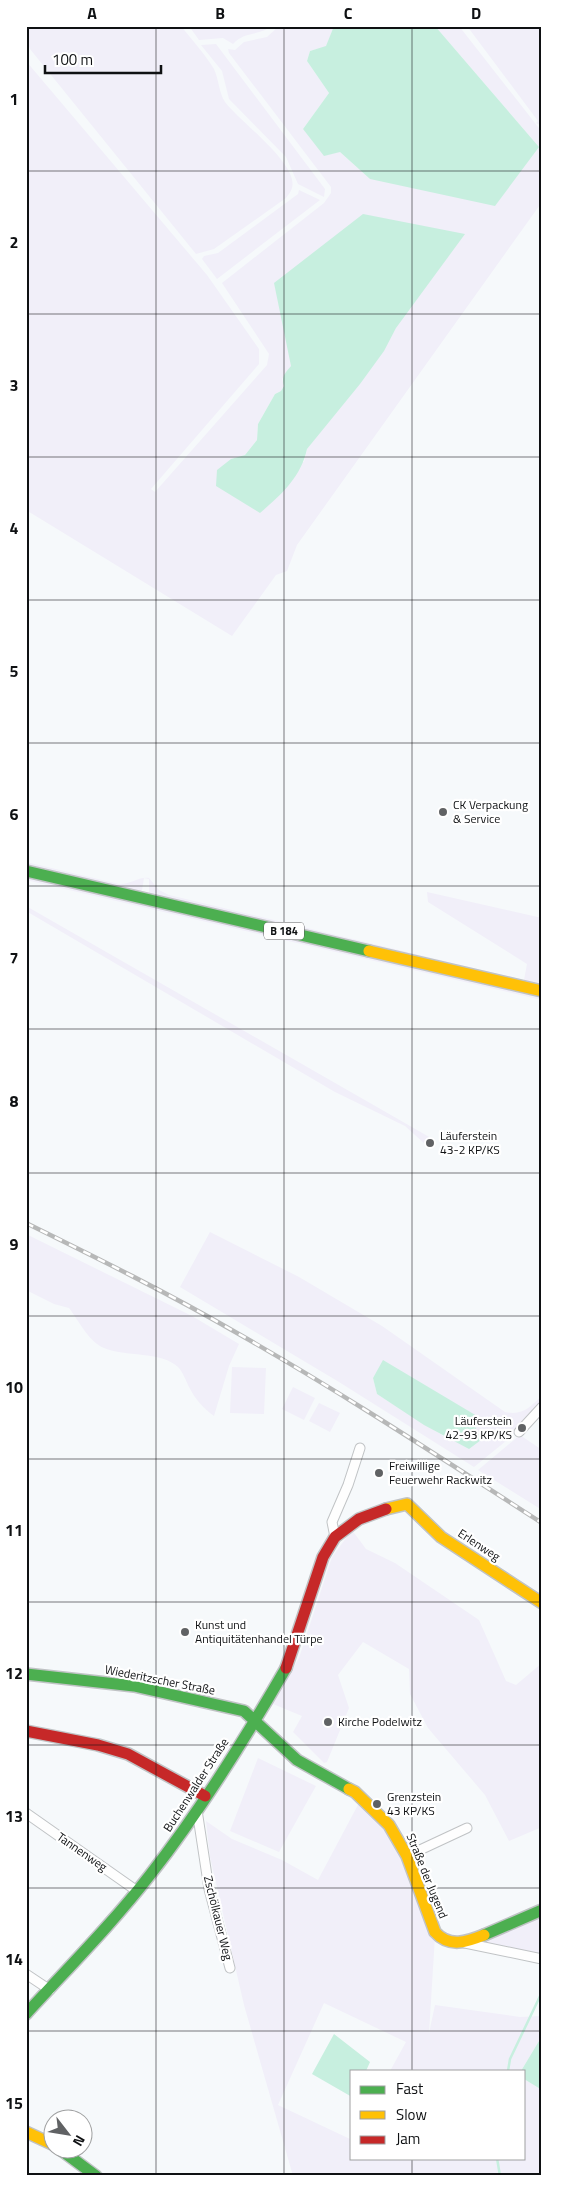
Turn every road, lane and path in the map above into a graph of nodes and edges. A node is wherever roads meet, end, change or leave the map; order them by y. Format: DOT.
graph roads {
  1 [pos="26,871"];
  2 [pos="542,991"];
  3 [pos="542,1407"];
  4 [pos="519,1432"];
  5 [pos="360,1448"];
  6 [pos="407,1504"];
  7 [pos="335,1537"];
  8 [pos="542,1603"];
  9 [pos="26,1674"];
  10 [pos="254,1721"];
  11 [pos="26,1731"];
  12 [pos="205,1796"];
  13 [pos="197,1810"];
  14 [pos="26,1813"];
  15 [pos="468,1828"];
  16 [pos="407,1856"];
  17 [pos="137,1891"];
  18 [pos="542,1910"];
  19 [pos="464,1943"];
  20 [pos="542,1959"];
  21 [pos="230,1968"];
  22 [pos="26,1974"];
  23 [pos="50,1990"];
  24 [pos="26,2014"];
  25 [pos="26,2132"];
  26 [pos="42,2139"];
  27 [pos="74,2160"];
  28 [pos="96,2176"];
  1 -- 2 [label="street, B 184"];
  3 -- 4 [label="street"];
  5 -- 7 [label="street, Buchenwalder Straße"];
  6 -- 7 [label="street, Buchenwalder Straße"];
  6 -- 8 [label="street, Erlenweg"];
  7 -- 10 [label="street, Buchenwalder Straße"];
  9 -- 10 [label="street, Wiederitzscher Straße"];
  10 -- 12 [label="street, Buchenwalder Straße"];
  10 -- 16 [label="street, Straße der Jugend"];
  11 -- 12 [label="street"];
  12 -- 13 [label="street, Buchenwalder Straße"];
  13 -- 17 [label="street, Buchenwalder Straße"];
  13 -- 21 [label="street, Zschölkauer Weg"];
  14 -- 17 [label="street, Tannenweg"];
  15 -- 16 [label="street"];
  16 -- 19 [label="street, Straße der Jugend"];
  17 -- 23 [label="street, Buchenwalder Straße"];
  18 -- 19 [label="street"];
  19 -- 20 [label="street"];
  22 -- 23 [label="street"];
  23 -- 24 [label="street, Buchenwalder Straße"];
  25 -- 26 [label="street"];
  27 -- 28 [label="street"];
}
